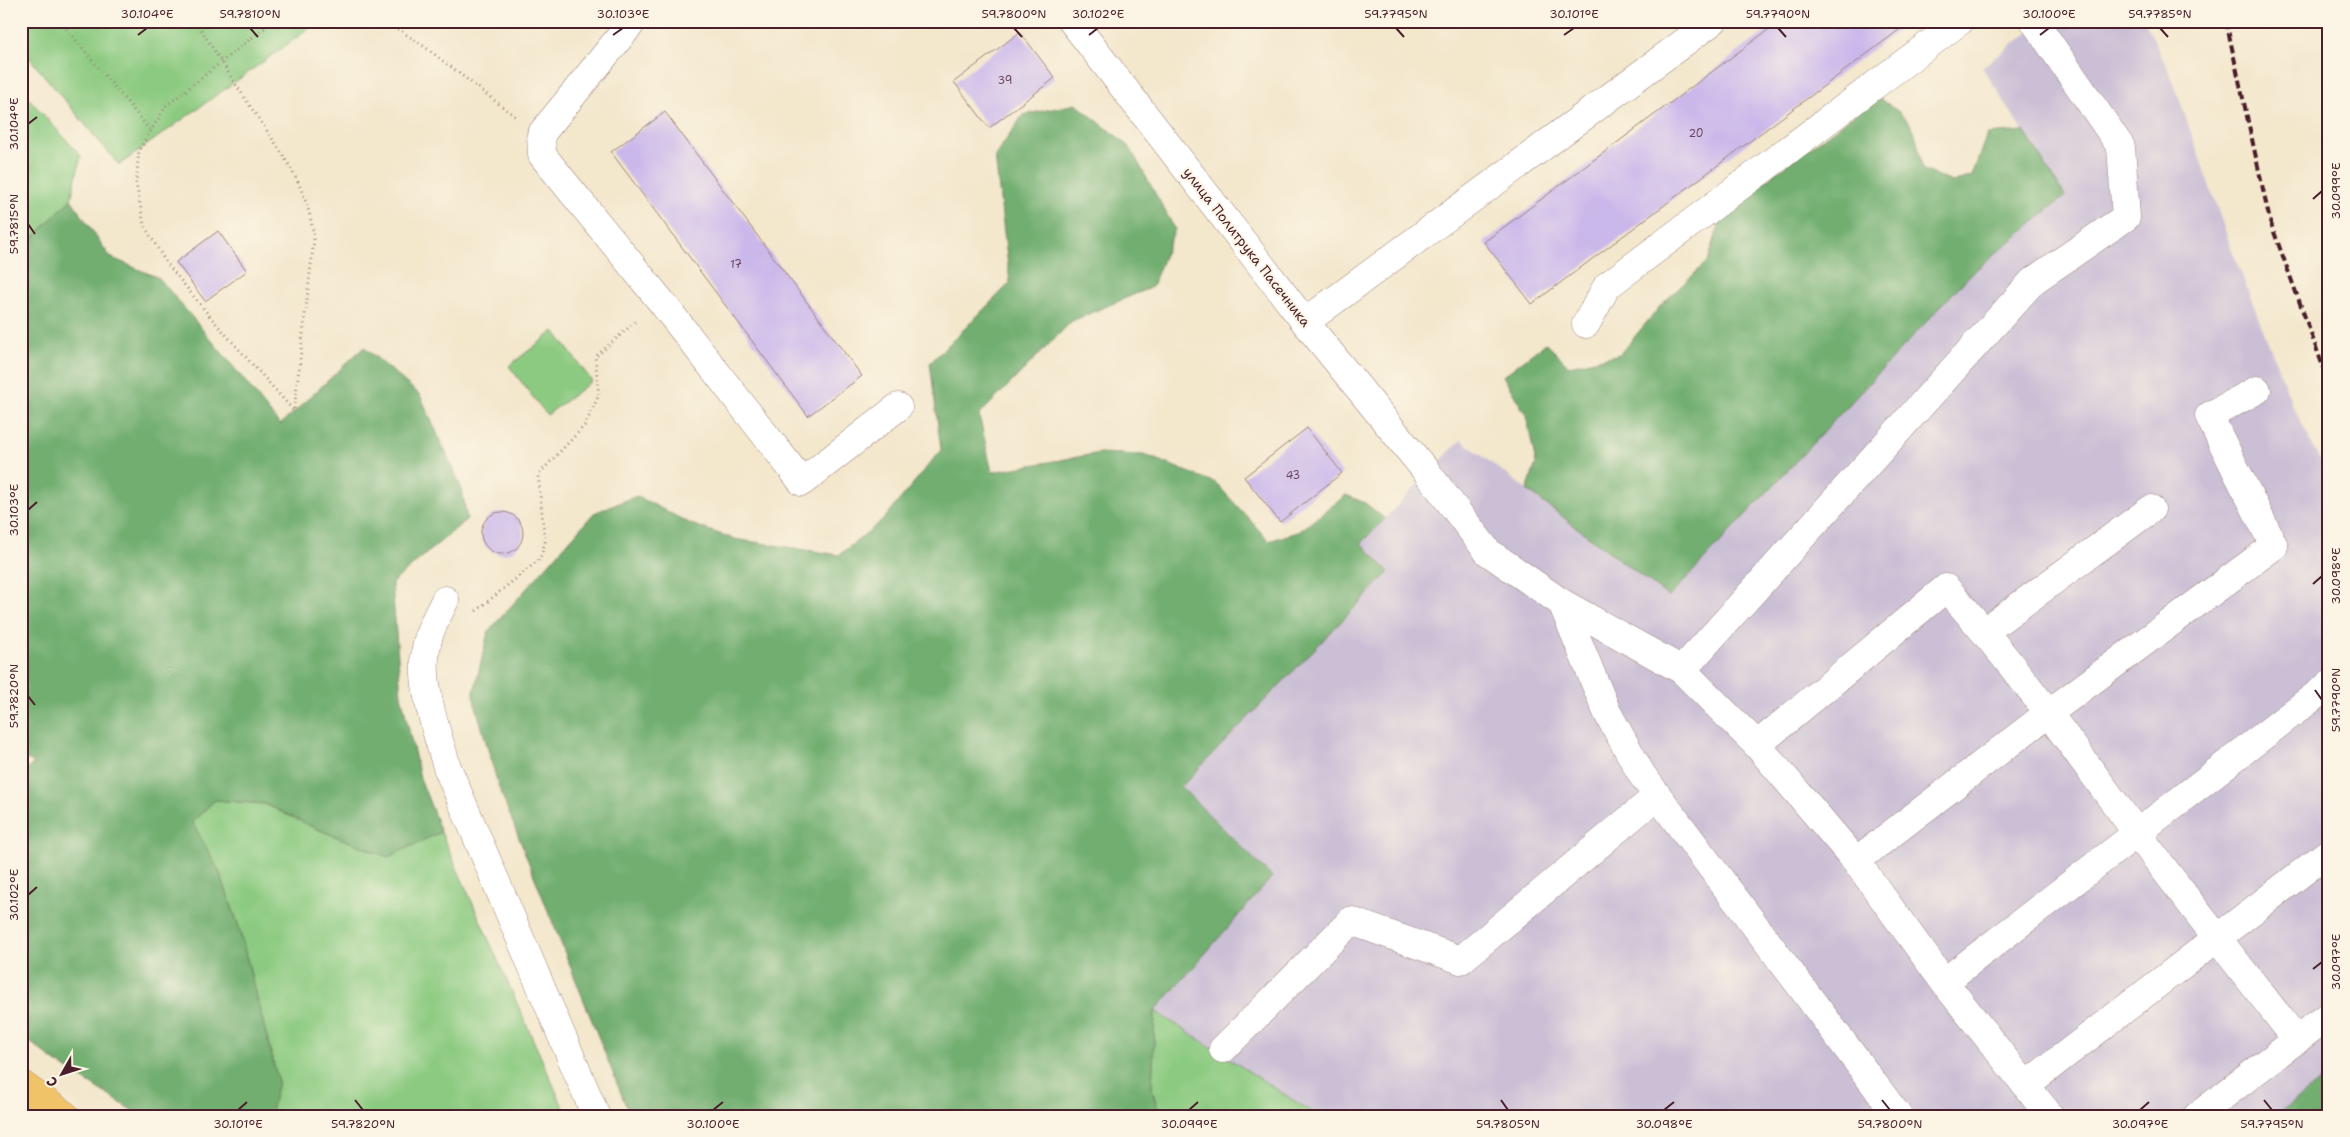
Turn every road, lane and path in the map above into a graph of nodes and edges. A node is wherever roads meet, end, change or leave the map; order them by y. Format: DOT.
graph roads {
  1 [pos="60,21"];
  2 [pos="196,21"];
  3 [pos="273,21"];
  4 [pos="385,21"];
  5 [pos="633,21"];
  6 [pos="1072,21"];
  7 [pos="1713,21"];
  8 [pos="1960,21"];
  9 [pos="2034,21"];
  10 [pos="221,62"];
  11 [pos="151,131"];
  12 [pos="541,134"];
  13 [pos="660,300"];
  14 [pos="1305,322"];
  15 [pos="1586,324"];
  16 [pos="2257,390"];
  17 [pos="898,407"];
  18 [pos="2151,509"];
  19 [pos="495,595"];
  20 [pos="445,600"];
  21 [pos="1562,603"];
  22 [pos="1985,631"];
  23 [pos="1682,670"];
  24 [pos="2329,685"];
  25 [pos="2050,712"];
  26 [pos="1757,746"];
  27 [pos="1657,796"];
  28 [pos="2137,833"];
  29 [pos="2329,852"];
  30 [pos="1856,862"];
  31 [pos="2218,938"];
  32 [pos="1944,982"];
  33 [pos="2329,1015"];
  34 [pos="2296,1040"];
  35 [pos="1223,1049"];
  36 [pos="21,1084"];
  37 [pos="2026,1085"];
  38 [pos="66,1116"];
  39 [pos="596,1116"];
  40 [pos="1898,1116"];
  41 [pos="2050,1116"];
  42 [pos="2197,1116"];
  1 -- 11 [label="path"];
  2 -- 10 [label="path"];
  3 -- 10 [label="path"];
  4 -- 12 [label="path"];
  5 -- 12 [label="street"];
  6 -- 14 [label="street, улица Политрука Пасечника"];
  7 -- 14 [label="street"];
  8 -- 15 [label="street"];
  9 -- 23 [label="street"];
  10 -- 11 [label="path"];
  10 -- 11 [label="path"];
  12 -- 13 [label="street"];
  13 -- 17 [label="street"];
  13 -- 19 [label="path"];
  14 -- 21 [label="street, улица Политрука Пасечника"];
  16 -- 25 [label="street"];
  18 -- 22 [label="street"];
  20 -- 39 [label="street"];
  21 -- 23 [label="street, улица Политрука Пасечника"];
  21 -- 27 [label="street"];
  22 -- 25 [label="street"];
  22 -- 26 [label="street"];
  23 -- 26 [label="street, улица Политрука Пасечника"];
  24 -- 28 [label="street"];
  25 -- 28 [label="street"];
  25 -- 30 [label="street"];
  26 -- 30 [label="street, улица Политрука Пасечника"];
  27 -- 35 [label="street"];
  27 -- 40 [label="street"];
  28 -- 31 [label="street"];
  28 -- 32 [label="street"];
  29 -- 31 [label="street"];
  30 -- 32 [label="street, улица Политрука Пасечника"];
  31 -- 34 [label="street"];
  31 -- 37 [label="street"];
  32 -- 37 [label="street, улица Политрука Пасечника"];
  33 -- 34 [label="street"];
  34 -- 42 [label="street"];
  36 -- 38 [label="main road"];
  37 -- 41 [label="street, улица Политрука Пасечника"];
}
